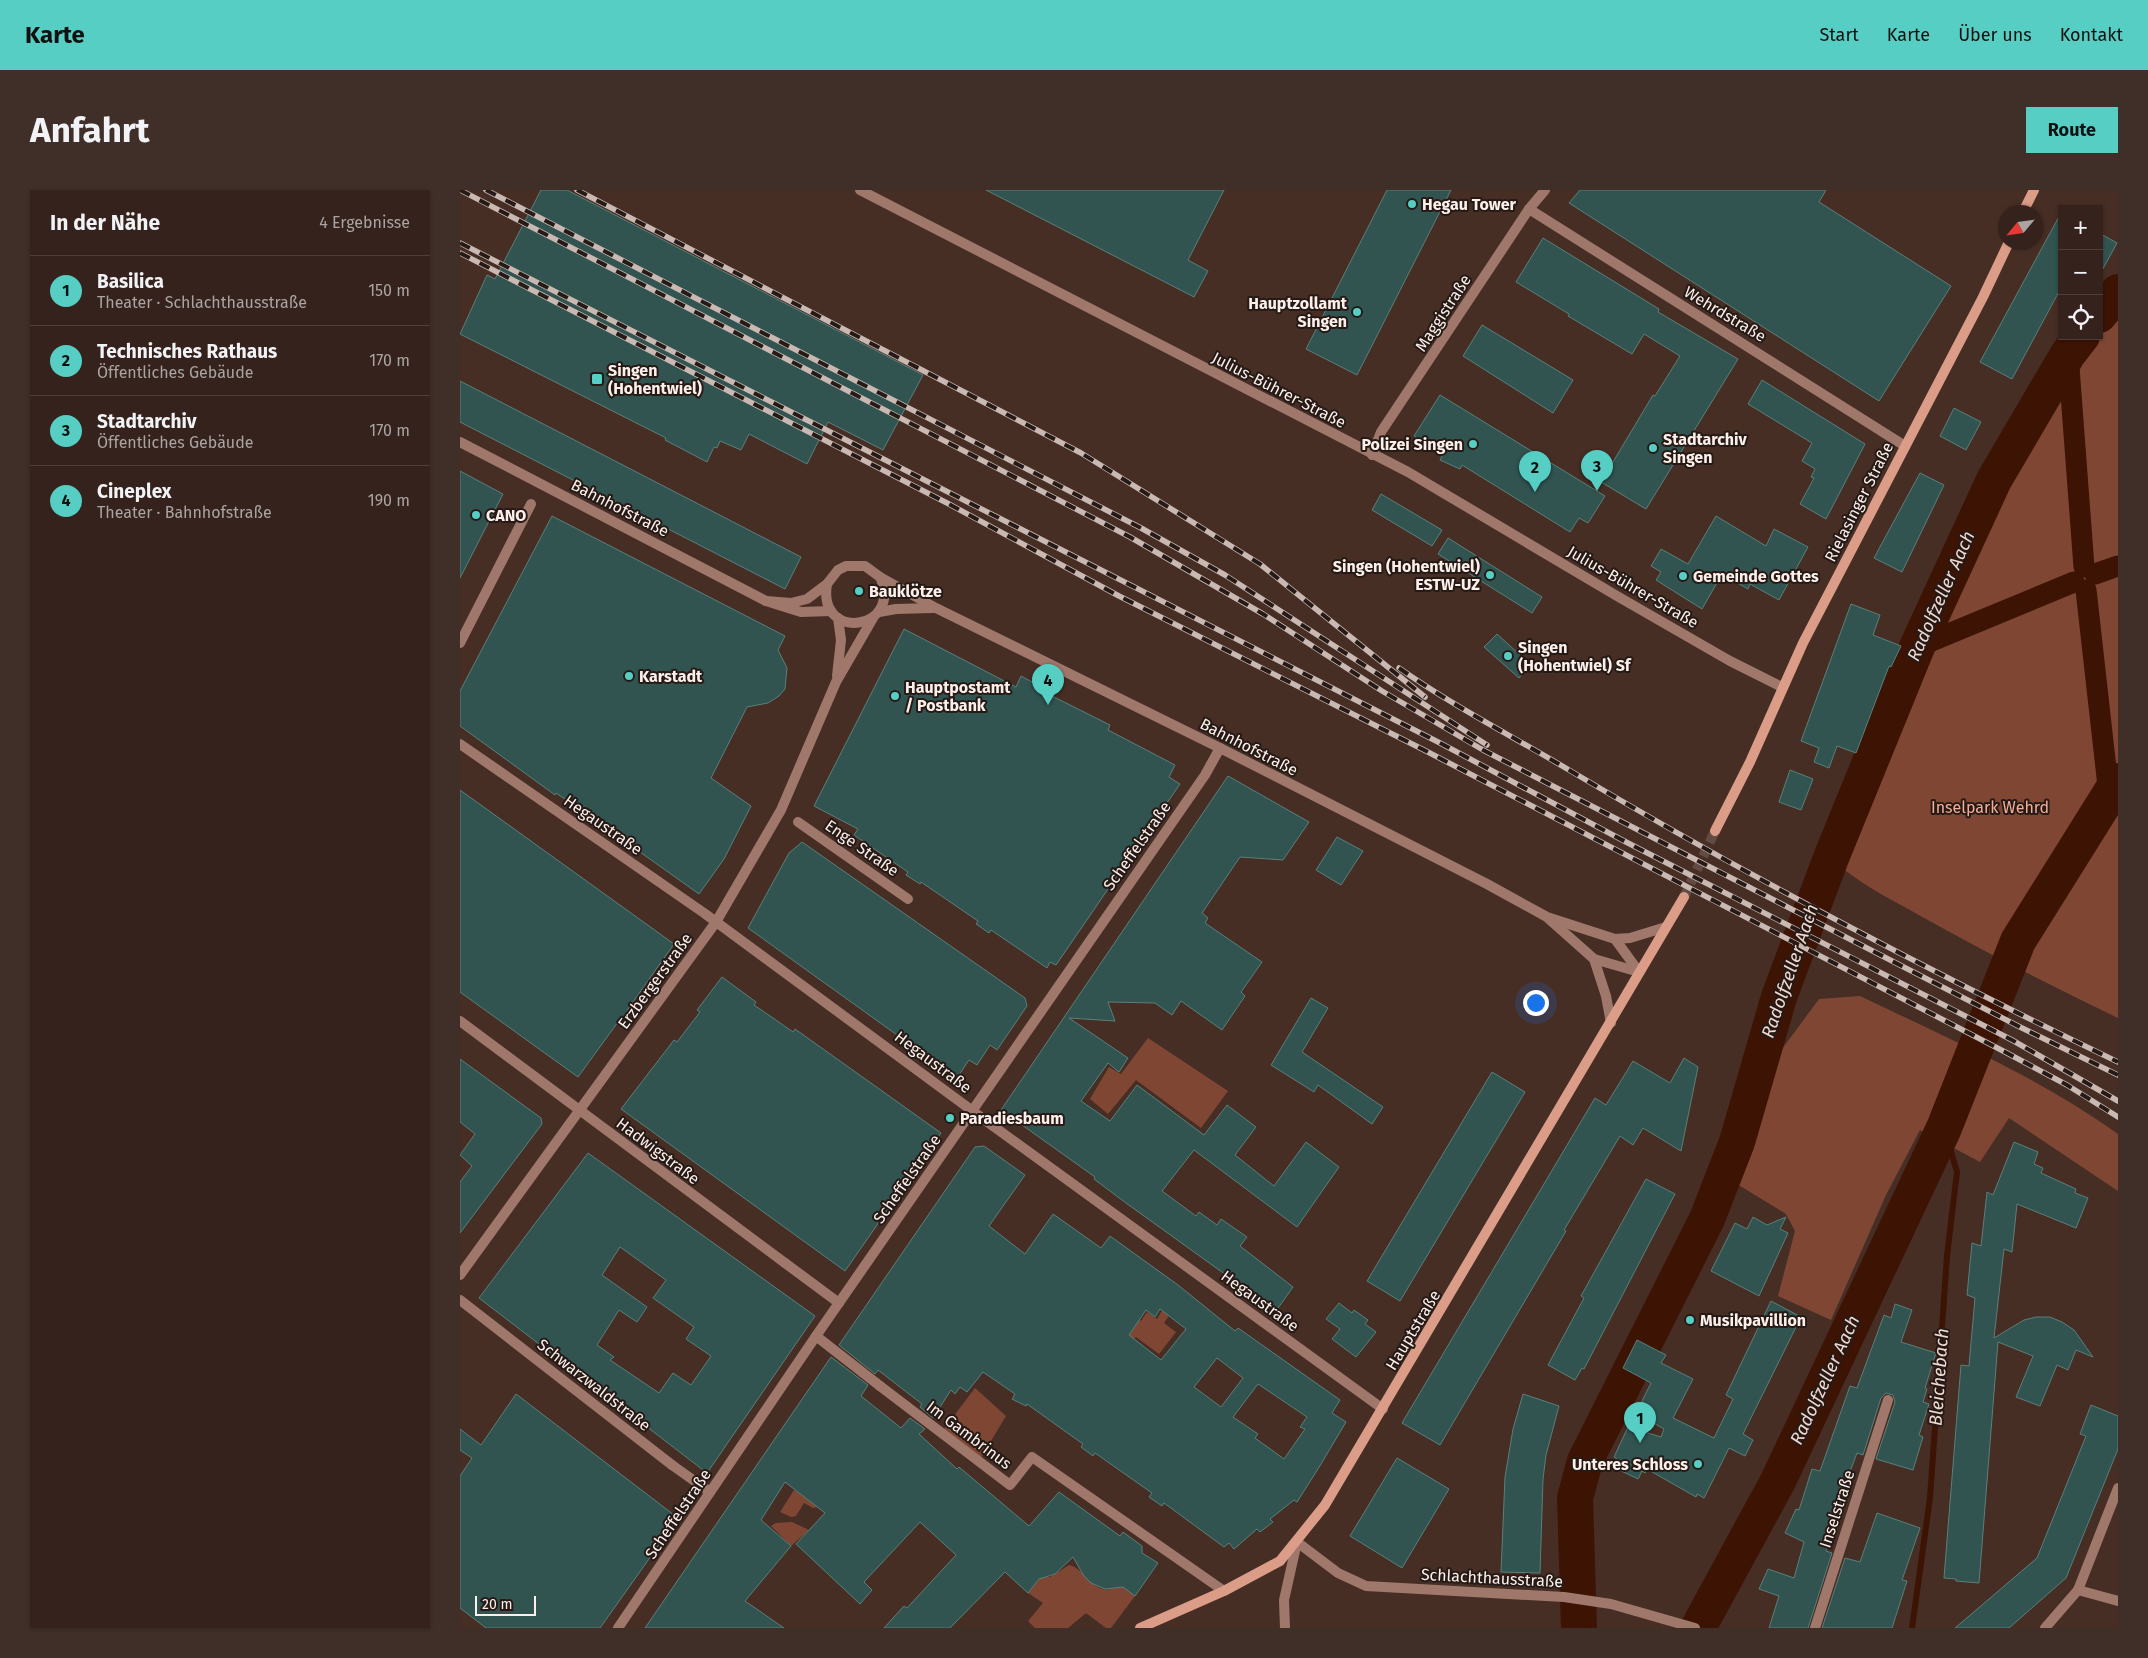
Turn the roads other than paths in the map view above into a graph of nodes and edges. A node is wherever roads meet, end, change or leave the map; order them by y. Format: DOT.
graph roads {
  1 [pos="860,190"];
  2 [pos="1545,190"];
  3 [pos="2034,190"];
  4 [pos="2026,205"];
  5 [pos="1529,209"];
  6 [pos="2005,250"];
  7 [pos="460,442"];
  8 [pos="1905,446"];
  9 [pos="1372,455"];
  10 [pos="531,504"];
  11 [pos="880,578"];
  12 [pos="827,584"];
  13 [pos="766,601"];
  14 [pos="936,608"];
  15 [pos="834,615"];
  16 [pos="876,615"];
  17 [pos="460,643"];
  18 [pos="836,682"];
  19 [pos="1782,687"];
  20 [pos="460,744"];
  21 [pos="1220,748"];
  22 [pos="798,822"];
  23 [pos="1715,831"];
  24 [pos="1684,897"];
  25 [pos="908,899"];
  26 [pos="1547,917"];
  27 [pos="716,922"];
  28 [pos="1666,927"];
  29 [pos="1615,939"];
  30 [pos="1594,959"];
  31 [pos="1639,972"];
  32 [pos="460,1020"];
  33 [pos="1611,1022"];
  34 [pos="578,1110"];
  35 [pos="972,1110"];
  36 [pos="460,1275"];
  37 [pos="460,1300"];
  38 [pos="839,1303"];
  39 [pos="816,1336"];
  40 [pos="1888,1400"];
  41 [pos="1383,1409"];
  42 [pos="2118,1488"];
  43 [pos="710,1492"];
  44 [pos="1297,1542"];
  45 [pos="2078,1590"];
  46 [pos="1224,1591"];
  47 [pos="2118,1601"];
  48 [pos="618,1628"];
  49 [pos="1140,1628"];
  50 [pos="1285,1628"];
  51 [pos="1694,1628"];
  52 [pos="1815,1628"];
  53 [pos="2045,1628"];
  1 -- 9 [label="street, Julius-Bührer-Straße"];
  2 -- 5 [label="street, Maggistraße"];
  3 -- 4 [label="main road"];
  5 -- 8 [label="street, Wehrdstraße"];
  5 -- 9 [label="street, Maggistraße"];
  6 -- 8 [label="main road, Rielasinger Straße"];
  7 -- 13 [label="street, Bahnhofstraße"];
  8 -- 19 [label="main road, Rielasinger Straße"];
  9 -- 19 [label="street, Julius-Bührer-Straße"];
  10 -- 17 [label="street"];
  11 -- 12 [label="street, Bahnhofstraße"];
  11 -- 14 [label="street, Bahnhofstraße"];
  11 -- 16 [label="street"];
  12 -- 13 [label="street, Bahnhofstraße"];
  12 -- 15 [label="street"];
  13 -- 15 [label="street, Bahnhofstraße"];
  14 -- 16 [label="street, Bahnhofstraße"];
  14 -- 21 [label="street, Bahnhofstraße"];
  15 -- 16 [label="street, Bahnhofstraße"];
  15 -- 18 [label="street, Erzbergerstraße"];
  16 -- 18 [label="street, Erzbergerstraße"];
  18 -- 27 [label="street, Erzbergerstraße"];
  19 -- 23 [label="main road, Rielasinger Straße"];
  20 -- 27 [label="street, Hegaustraße"];
  21 -- 26 [label="street, Bahnhofstraße"];
  21 -- 35 [label="street, Scheffelstraße"];
  22 -- 25 [label="street, Enge Straße"];
  24 -- 28 [label="main road"];
  26 -- 29 [label="street, Bahnhofstraße"];
  26 -- 30 [label="street, Bahnhofstraße"];
  27 -- 34 [label="street, Erzbergerstraße"];
  27 -- 35 [label="street, Hegaustraße"];
  28 -- 29 [label="street"];
  28 -- 31 [label="main road"];
  29 -- 31 [label="street"];
  30 -- 31 [label="street, Bahnhofstraße"];
  30 -- 33 [label="street"];
  31 -- 33 [label="main road, Hauptstraße"];
  32 -- 34 [label="street, Hadwigstraße"];
  33 -- 41 [label="main road, Hauptstraße"];
  34 -- 36 [label="street, Erzbergerstraße"];
  34 -- 38 [label="street, Hadwigstraße"];
  35 -- 38 [label="street, Scheffelstraße"];
  35 -- 41 [label="street, Hegaustraße"];
  37 -- 43 [label="street, Schwarzwaldstraße"];
  38 -- 39 [label="street, Scheffelstraße"];
  39 -- 43 [label="street, Scheffelstraße"];
  39 -- 46 [label="street, Im Gambrinus"];
  40 -- 52 [label="street, Inselstraße"];
  41 -- 44 [label="main road, Hauptstraße"];
  42 -- 45 [label="street"];
  43 -- 48 [label="street, Scheffelstraße"];
  44 -- 46 [label="main road, Hauptstraße"];
  44 -- 50 [label="street"];
  44 -- 51 [label="street, Schlachthausstraße"];
  45 -- 47 [label="street"];
  45 -- 53 [label="street"];
  46 -- 49 [label="main road, Hauptstraße"];
}
